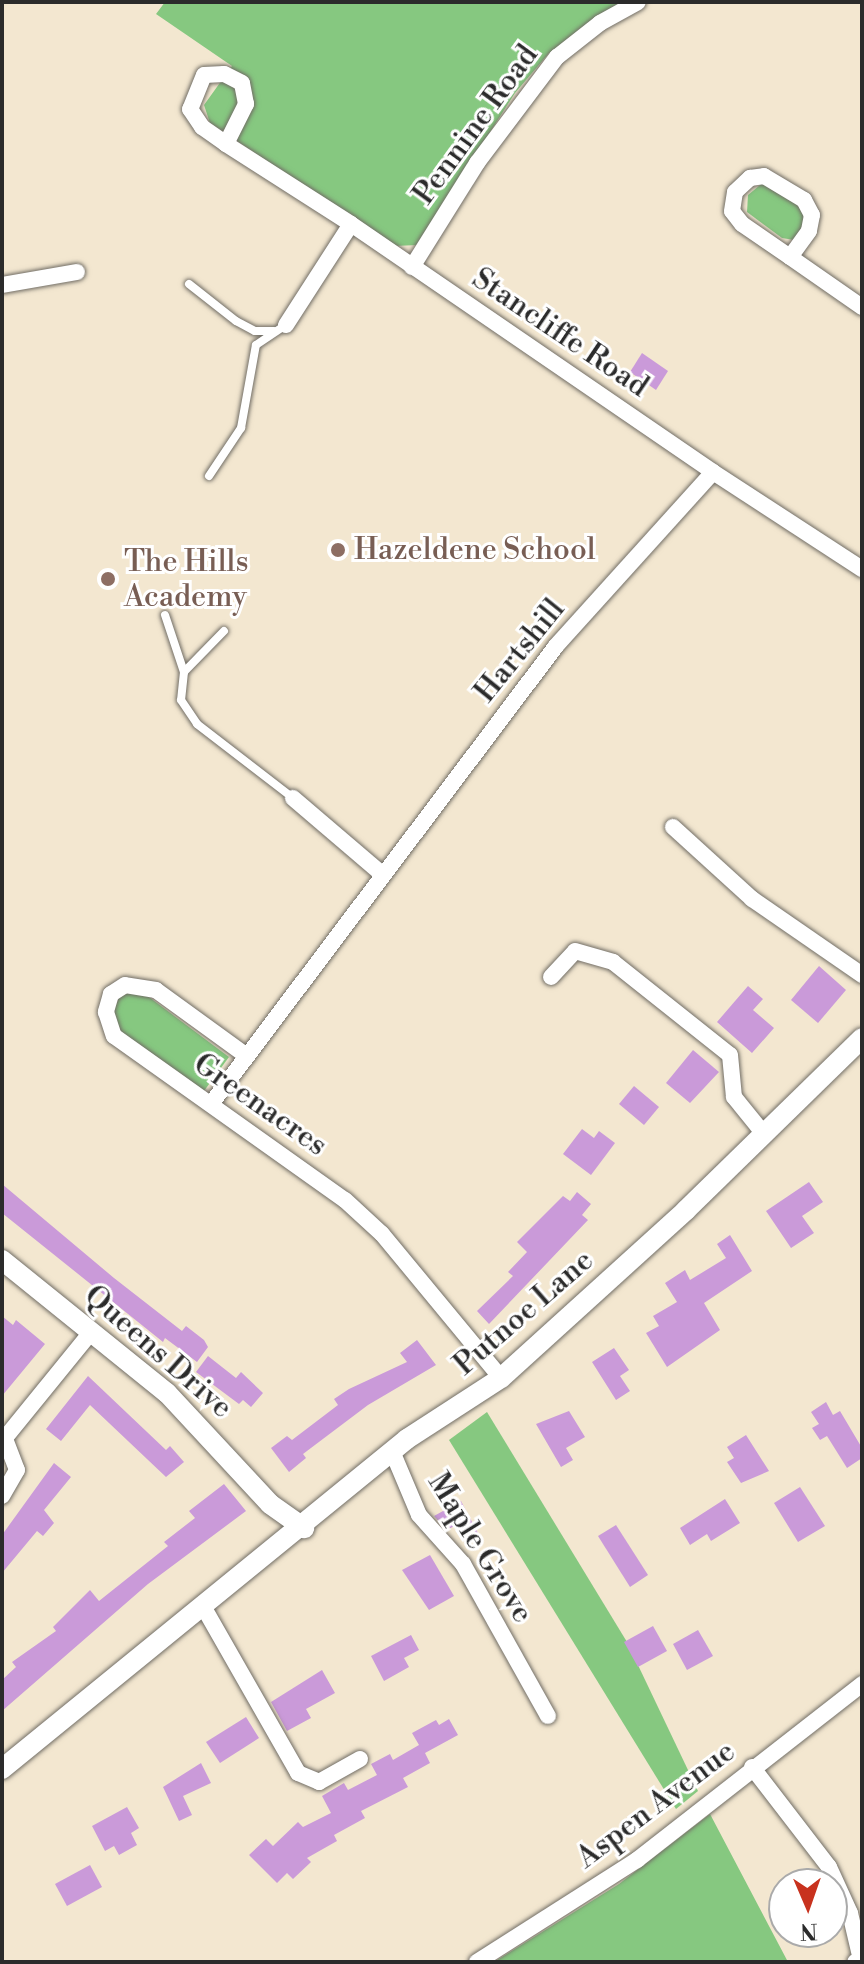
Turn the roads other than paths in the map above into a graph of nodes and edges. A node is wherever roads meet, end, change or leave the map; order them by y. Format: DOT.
graph roads {
  1 [pos="638,2"];
  2 [pos="226,144"];
  3 [pos="351,224"];
  4 [pos="790,257"];
  5 [pos="412,267"];
  6 [pos="77,272"];
  7 [pos="189,284"];
  8 [pos="2,285"];
  9 [pos="862,307"];
  10 [pos="286,325"];
  11 [pos="713,472"];
  12 [pos="209,476"];
  13 [pos="862,569"];
  14 [pos="165,615"];
  15 [pos="224,631"];
  16 [pos="184,672"];
  17 [pos="293,798"];
  18 [pos="673,827"];
  19 [pos="383,875"];
  20 [pos="862,975"];
  21 [pos="551,977"];
  22 [pos="862,1038"];
  23 [pos="244,1054"];
  24 [pos="211,1104"];
  25 [pos="764,1134"];
  26 [pos="2,1260"];
  27 [pos="91,1332"];
  28 [pos="501,1378"];
  29 [pos="4,1438"];
  30 [pos="392,1451"];
  31 [pos="2,1496"];
  32 [pos="304,1528"];
  33 [pos="204,1608"];
  34 [pos="862,1684"];
  35 [pos="548,1716"];
  36 [pos="360,1759"];
  37 [pos="752,1767"];
  38 [pos="2,1769"];
  39 [pos="477,1962"];
  40 [pos="855,1962"];
  1 -- 5 [label="street, Pennine Road"];
  2 -- 3 [label="street, Stancliffe Road"];
  3 -- 5 [label="street, Stancliffe Road"];
  3 -- 10 [label="street"];
  4 -- 4 [label="street"];
  4 -- 9 [label="street"];
  5 -- 11 [label="street, Stancliffe Road"];
  6 -- 8 [label="street"];
  7 -- 10 [label="lane"];
  10 -- 12 [label="lane"];
  11 -- 13 [label="street, Stancliffe Road"];
  11 -- 19 [label="street, Hartshill"];
  14 -- 16 [label="lane"];
  15 -- 16 [label="lane"];
  16 -- 17 [label="lane"];
  17 -- 19 [label="street"];
  18 -- 20 [label="street"];
  19 -- 23 [label="street, Hartshill"];
  21 -- 25 [label="street"];
  22 -- 25 [label="street, Putnoe Lane"];
  23 -- 24 [label="street, Hartshill"];
  23 -- 24 [label="street, Greenacres"];
  24 -- 28 [label="street, Greenacres"];
  25 -- 28 [label="street, Putnoe Lane"];
  26 -- 27 [label="street, Queens Drive"];
  27 -- 29 [label="street"];
  27 -- 32 [label="street, Queens Drive"];
  28 -- 30 [label="street, Putnoe Lane"];
  29 -- 31 [label="street"];
  30 -- 32 [label="street, Putnoe Lane"];
  30 -- 35 [label="street, Maple Grove"];
  32 -- 33 [label="street, Putnoe Lane"];
  33 -- 36 [label="street"];
  33 -- 38 [label="street, Putnoe Lane"];
  34 -- 37 [label="street, Aspen Avenue"];
  37 -- 39 [label="street, Aspen Avenue"];
  37 -- 40 [label="street"];
}
